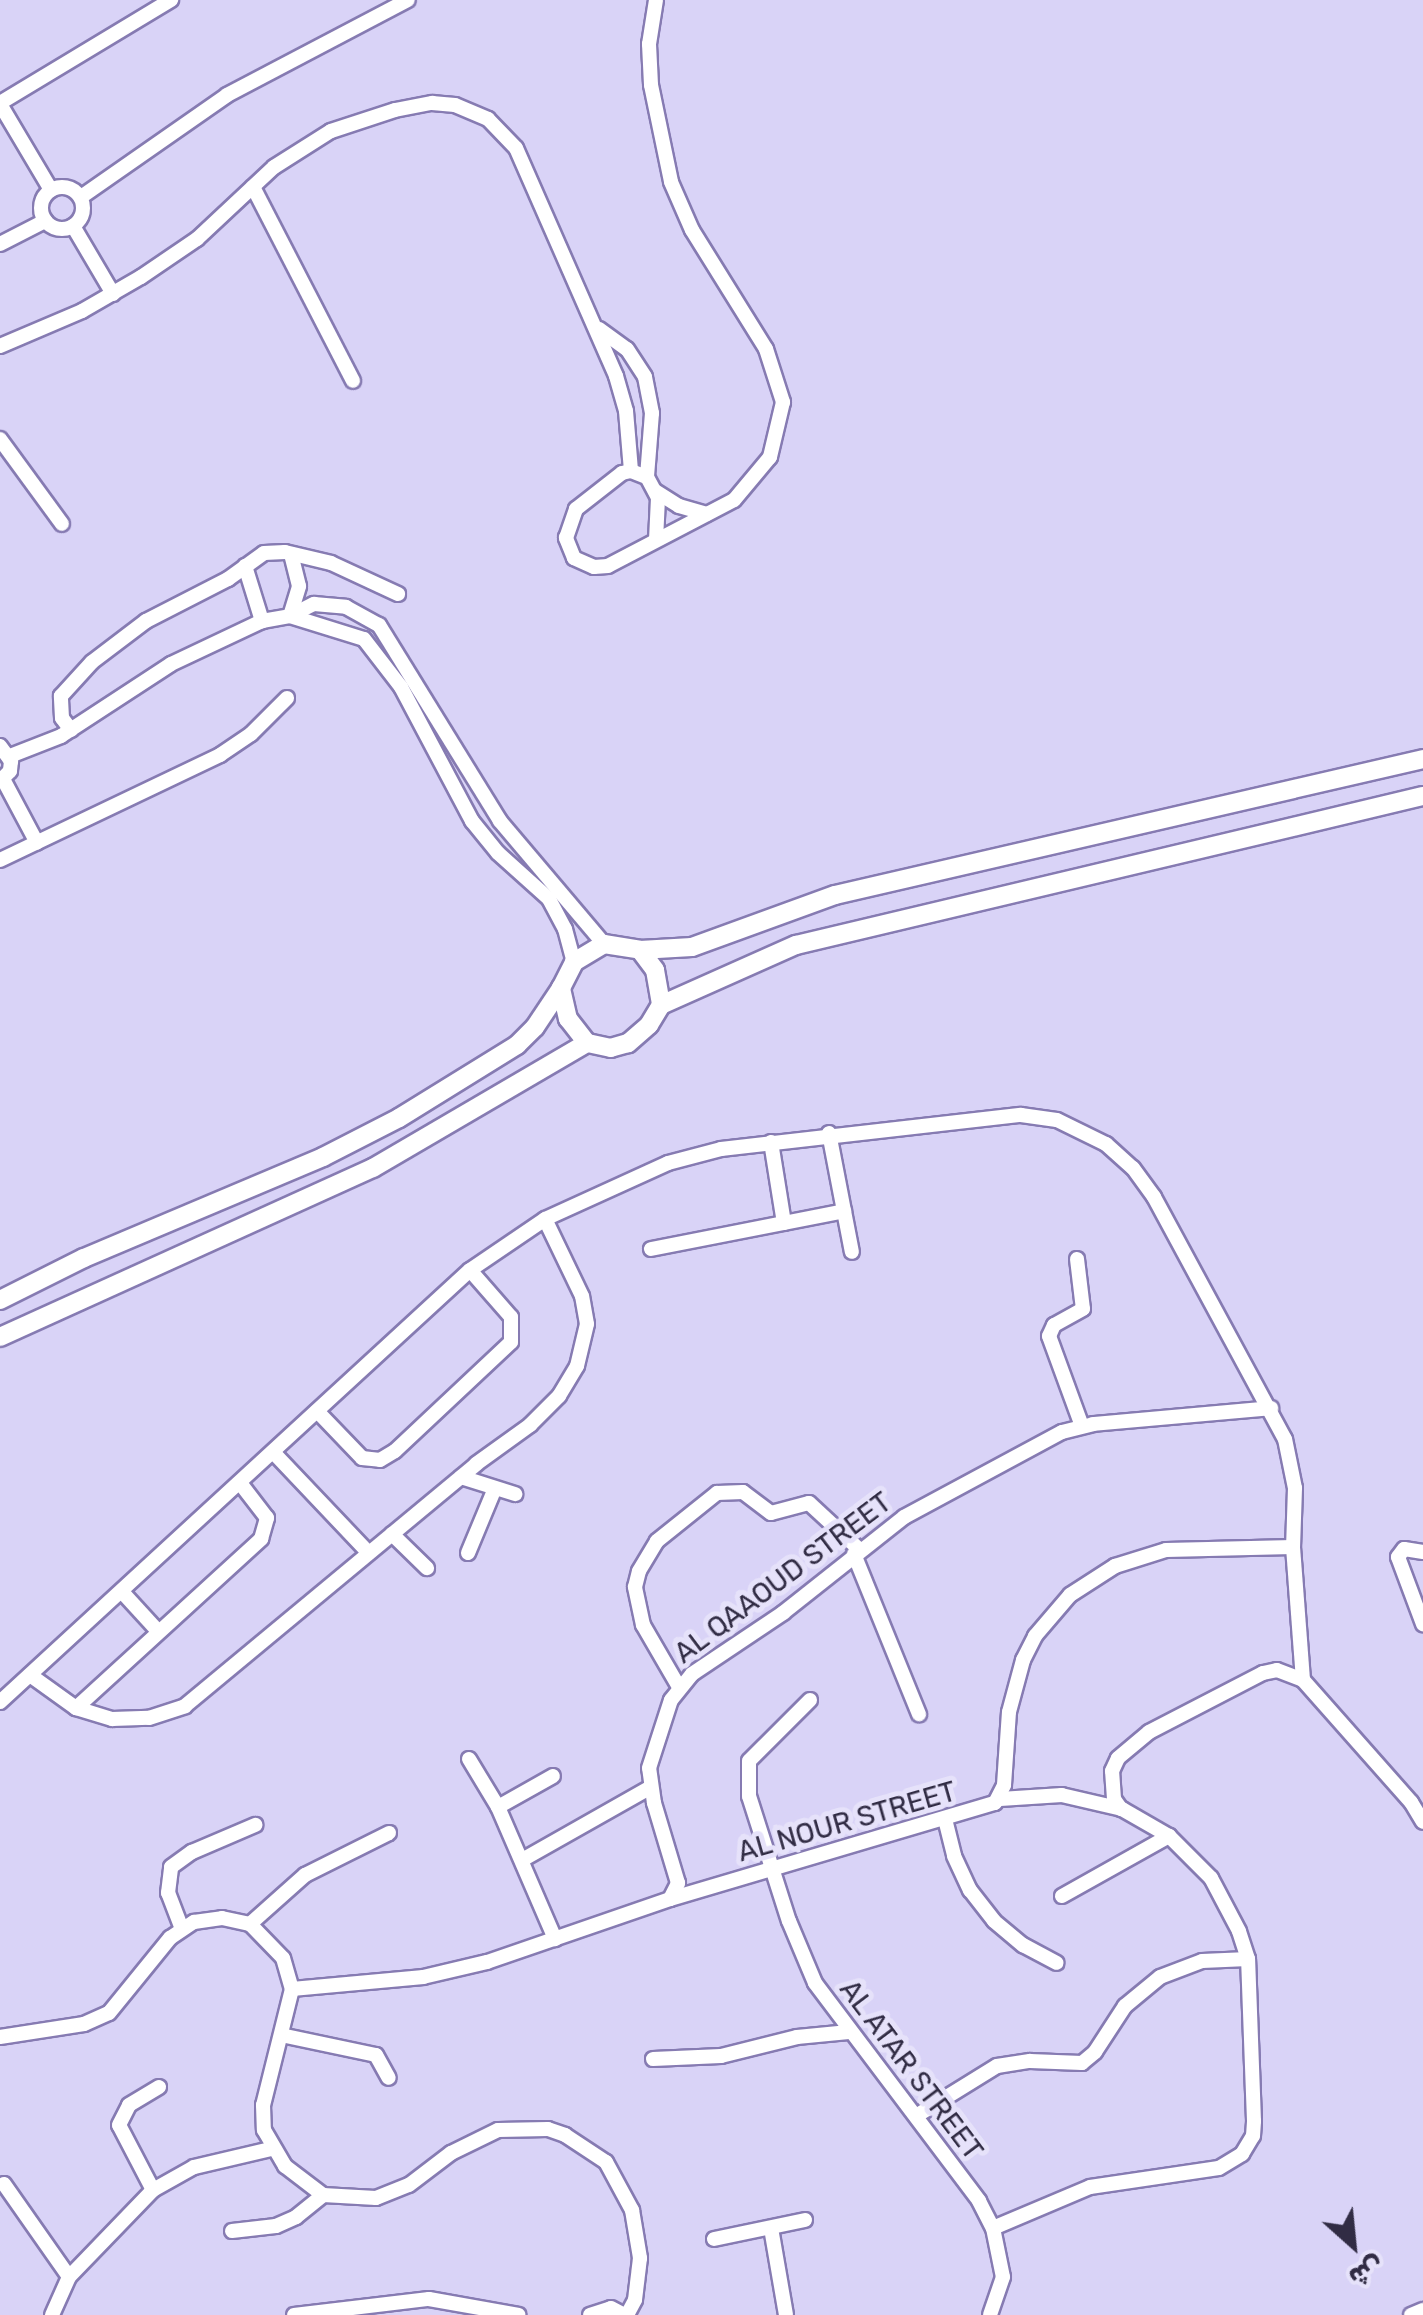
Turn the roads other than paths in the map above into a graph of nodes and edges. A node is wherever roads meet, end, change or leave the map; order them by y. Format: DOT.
graph roads {
  1 [pos="171,0"];
  2 [pos="408,0"];
  3 [pos="656,0"];
  4 [pos="0,103"];
  5 [pos="253,187"];
  6 [pos="51,190"];
  7 [pos="81,197"];
  8 [pos="45,220"];
  9 [pos="73,226"];
  10 [pos="0,244"];
  11 [pos="113,294"];
  12 [pos="599,329"];
  13 [pos="0,346"];
  14 [pos="352,381"];
  15 [pos="0,439"];
  16 [pos="631,471"];
  17 [pos="651,484"];
  18 [pos="707,514"];
  19 [pos="62,524"];
  20 [pos="656,540"];
  21 [pos="291,554"];
  22 [pos="245,566"];
  23 [pos="398,594"];
  24 [pos="290,616"];
  25 [pos="262,621"];
  26 [pos="378,625"];
  27 [pos="364,638"];
  28 [pos="286,698"];
  29 [pos="71,730"];
  30 [pos="446,738"];
  31 [pos="429,745"];
  32 [pos="5,751"];
  33 [pos="1423,759"];
  34 [pos="1380,769"];
  35 [pos="2,780"];
  36 [pos="1423,796"];
  37 [pos="1384,806"];
  38 [pos="36,843"];
  39 [pos="0,860"];
  40 [pos="788,913"];
  41 [pos="604,944"];
  42 [pos="796,946"];
  43 [pos="640,950"];
  44 [pos="574,962"];
  45 [pos="561,988"];
  46 [pos="661,1005"];
  47 [pos="587,1043"];
  48 [pos="828,1133"];
  49 [pos="771,1142"];
  50 [pos="844,1211"];
  51 [pos="545,1219"];
  52 [pos="784,1223"];
  53 [pos="651,1249"];
  54 [pos="852,1252"];
  55 [pos="1077,1259"];
  56 [pos="470,1270"];
  57 [pos="0,1300"];
  58 [pos="0,1336"];
  59 [pos="1271,1408"];
  60 [pos="317,1411"];
  61 [pos="1082,1426"];
  62 [pos="273,1452"];
  63 [pos="461,1477"];
  64 [pos="240,1482"];
  65 [pos="494,1488"];
  66 [pos="515,1494"];
  67 [pos="392,1534"];
  68 [pos="1293,1547"];
  69 [pos="468,1552"];
  70 [pos="857,1552"];
  71 [pos="1423,1552"];
  72 [pos="369,1553"];
  73 [pos="428,1568"];
  74 [pos="122,1593"];
  75 [pos="1423,1624"];
  76 [pos="158,1631"];
  77 [pos="30,1674"];
  78 [pos="1303,1680"];
  79 [pos="678,1688"];
  80 [pos="810,1700"];
  81 [pos="0,1702"];
  82 [pos="76,1708"];
  83 [pos="919,1714"];
  84 [pos="470,1758"];
  85 [pos="553,1776"];
  86 [pos="650,1787"];
  87 [pos="1000,1799"];
  88 [pos="498,1807"];
  89 [pos="1122,1809"];
  90 [pos="1422,1812"];
  91 [pos="945,1818"];
  92 [pos="255,1825"];
  93 [pos="389,1833"];
  94 [pos="1169,1836"];
  95 [pos="522,1860"];
  96 [pos="772,1869"];
  97 [pos="1062,1896"];
  98 [pos="670,1899"];
  99 [pos="250,1924"];
  100 [pos="182,1929"];
  101 [pos="555,1938"];
  102 [pos="1248,1960"];
  103 [pos="1057,1963"];
  104 [pos="292,1989"];
  105 [pos="849,2032"];
  106 [pos="281,2035"];
  107 [pos="0,2037"];
  108 [pos="653,2059"];
  109 [pos="390,2078"];
  110 [pos="159,2087"];
  111 [pos="916,2116"];
  112 [pos="271,2149"];
  113 [pos="4,2184"];
  114 [pos="153,2190"];
  115 [pos="324,2195"];
  116 [pos="805,2220"];
  117 [pos="771,2228"];
  118 [pos="993,2228"];
  119 [pos="232,2231"];
  120 [pos="714,2239"];
  121 [pos="69,2277"];
  122 [pos="1423,2310"];
  123 [pos="52,2315"];
  124 [pos="294,2315"];
  125 [pos="519,2315"];
  126 [pos="590,2315"];
  127 [pos="626,2315"];
  128 [pos="786,2315"];
  129 [pos="990,2315"];
  130 [pos="1412,2315"];
  1 -- 4 [label="street"];
  2 -- 7 [label="street"];
  3 -- 18 [label="street"];
  4 -- 6 [label="street"];
  5 -- 11 [label="street"];
  5 -- 12 [label="street"];
  5 -- 14 [label="street"];
  6 -- 7 [label="street"];
  6 -- 8 [label="street"];
  7 -- 9 [label="street"];
  8 -- 9 [label="street"];
  8 -- 10 [label="street"];
  9 -- 11 [label="street"];
  11 -- 13 [label="street"];
  12 -- 16 [label="street"];
  12 -- 17 [label="street"];
  15 -- 19 [label="street"];
  16 -- 17 [label="street"];
  16 -- 20 [label="street"];
  17 -- 18 [label="street"];
  17 -- 20 [label="street"];
  18 -- 20 [label="street"];
  21 -- 22 [label="street"];
  21 -- 23 [label="street"];
  21 -- 24 [label="street"];
  22 -- 25 [label="street"];
  22 -- 29 [label="street"];
  24 -- 25 [label="street"];
  24 -- 26 [label="street"];
  24 -- 27 [label="street"];
  25 -- 29 [label="street"];
  26 -- 27 [label="street"];
  26 -- 30 [label="street"];
  27 -- 31 [label="street"];
  28 -- 38 [label="street"];
  29 -- 32 [label="street"];
  30 -- 31 [label="street"];
  30 -- 41 [label="street"];
  31 -- 44 [label="street"];
  32 -- 35 [label="street"];
  33 -- 34 [label="street"];
  34 -- 37 [label="street"];
  34 -- 40 [label="street"];
  35 -- 38 [label="street"];
  36 -- 37 [label="street"];
  37 -- 42 [label="street"];
  38 -- 39 [label="street"];
  40 -- 42 [label="street"];
  40 -- 43 [label="street"];
  41 -- 43 [label="street"];
  41 -- 44 [label="street"];
  42 -- 46 [label="street"];
  43 -- 46 [label="street"];
  44 -- 45 [label="street"];
  45 -- 47 [label="street"];
  45 -- 57 [label="street"];
  46 -- 47 [label="street"];
  47 -- 58 [label="street"];
  48 -- 49 [label="street"];
  48 -- 50 [label="street"];
  48 -- 59 [label="street"];
  49 -- 51 [label="street"];
  49 -- 52 [label="street"];
  50 -- 52 [label="street"];
  50 -- 54 [label="street"];
  51 -- 56 [label="street"];
  51 -- 63 [label="street"];
  52 -- 53 [label="street"];
  55 -- 61 [label="street"];
  56 -- 60 [label="street"];
  56 -- 60 [label="street"];
  59 -- 61 [label="street, AL QAAOUD STREET"];
  59 -- 68 [label="street"];
  60 -- 62 [label="street"];
  61 -- 70 [label="street, AL QAAOUD STREET"];
  62 -- 64 [label="street"];
  62 -- 72 [label="street"];
  63 -- 65 [label="street"];
  63 -- 67 [label="street"];
  64 -- 74 [label="street"];
  64 -- 76 [label="street"];
  65 -- 66 [label="street"];
  65 -- 69 [label="street"];
  67 -- 72 [label="street"];
  67 -- 73 [label="street"];
  68 -- 78 [label="street"];
  68 -- 87 [label="street, AL NOUR STREET"];
  70 -- 79 [label="street, AL QAAOUD STREET"];
  70 -- 79 [label="street"];
  70 -- 83 [label="street"];
  71 -- 75 [label="street"];
  72 -- 82 [label="street"];
  74 -- 76 [label="street"];
  74 -- 77 [label="street"];
  76 -- 82 [label="street"];
  77 -- 81 [label="street"];
  77 -- 82 [label="street"];
  78 -- 89 [label="street"];
  78 -- 90 [label="street"];
  79 -- 86 [label="street, AL QAAOUD STREET"];
  80 -- 96 [label="street, AL ATAR STREET"];
  84 -- 88 [label="street"];
  85 -- 88 [label="street"];
  86 -- 95 [label="street"];
  86 -- 98 [label="street, AL QAAOUD STREET"];
  87 -- 89 [label="street"];
  87 -- 91 [label="street, AL NOUR STREET"];
  88 -- 95 [label="street"];
  89 -- 94 [label="street"];
  91 -- 96 [label="street, AL NOUR STREET"];
  91 -- 103 [label="street"];
  92 -- 100 [label="street"];
  93 -- 99 [label="street"];
  94 -- 97 [label="street"];
  94 -- 102 [label="street"];
  95 -- 101 [label="street"];
  96 -- 98 [label="street, AL NOUR STREET"];
  96 -- 105 [label="street, AL ATAR STREET"];
  98 -- 101 [label="street"];
  99 -- 100 [label="street"];
  99 -- 104 [label="street"];
  100 -- 107 [label="street"];
  101 -- 104 [label="street"];
  102 -- 111 [label="street"];
  102 -- 118 [label="street"];
  104 -- 106 [label="street"];
  105 -- 108 [label="street"];
  105 -- 111 [label="street, AL ATAR STREET"];
  106 -- 109 [label="street"];
  106 -- 112 [label="street"];
  110 -- 114 [label="street"];
  111 -- 118 [label="street, AL ATAR STREET"];
  112 -- 114 [label="street"];
  112 -- 115 [label="street"];
  113 -- 121 [label="street"];
  114 -- 121 [label="street"];
  115 -- 119 [label="street"];
  115 -- 127 [label="street"];
  116 -- 117 [label="street"];
  117 -- 120 [label="street"];
  117 -- 128 [label="street"];
  118 -- 129 [label="street, AL ATAR STREET"];
  121 -- 123 [label="street"];
  122 -- 130 [label="street"];
  124 -- 125 [label="street"];
  126 -- 127 [label="street"];
}
